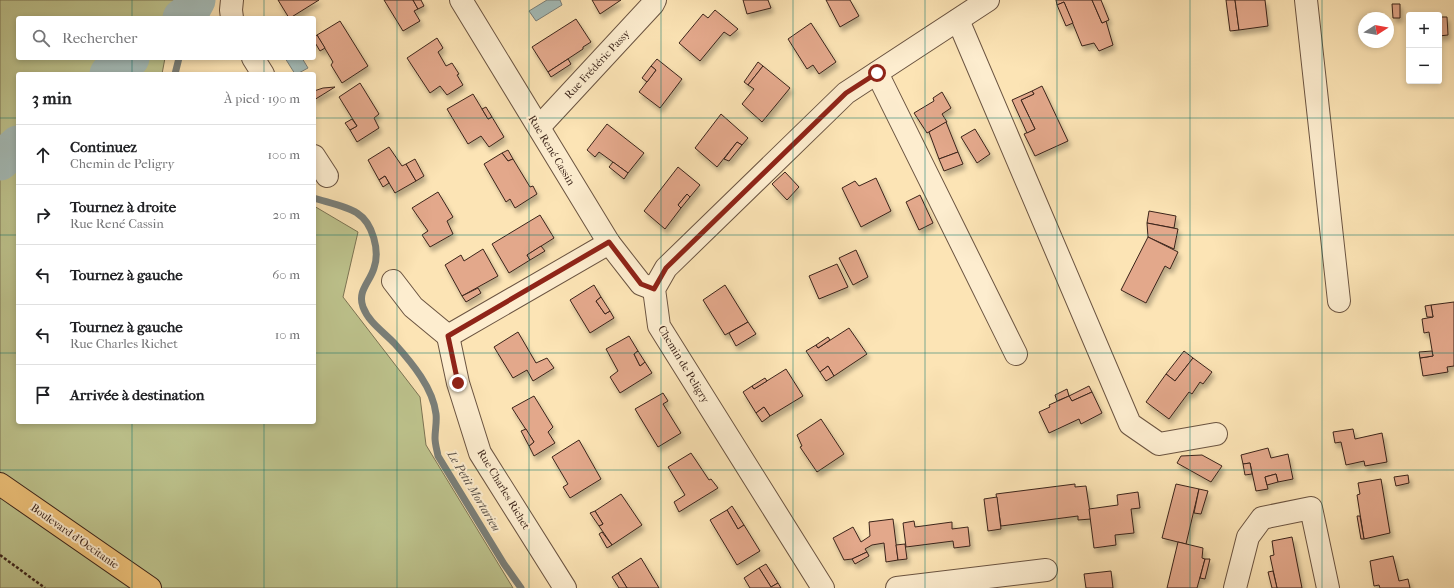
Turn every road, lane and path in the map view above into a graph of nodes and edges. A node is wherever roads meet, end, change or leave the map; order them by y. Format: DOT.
graph roads {
  1 [pos="232,0"];
  2 [pos="461,0"];
  3 [pos="655,0"];
  4 [pos="988,0"];
  5 [pos="1306,0"];
  6 [pos="232,16"];
  7 [pos="958,20"];
  8 [pos="254,60"];
  9 [pos="262,72"];
  10 [pos="877,73"];
  11 [pos="539,127"];
  12 [pos="316,159"];
  13 [pos="327,176"];
  14 [pos="609,242"];
  15 [pos="393,281"];
  16 [pos="654,289"];
  17 [pos="1339,301"];
  18 [pos="448,336"];
  19 [pos="1016,354"];
  20 [pos="1216,434"];
  21 [pos="0,484"];
  22 [pos="0,555"];
  23 [pos="1046,570"];
  24 [pos="45,588"];
  25 [pos="150,588"];
  26 [pos="565,588"];
  27 [pos="823,588"];
  28 [pos="898,588"];
  29 [pos="1235,588"];
  30 [pos="1328,588"];
  1 -- 6 [label="street"];
  2 -- 11 [label="street, Rue René Cassin"];
  3 -- 11 [label="street, Rue Frédéric Passy"];
  4 -- 7 [label="street"];
  5 -- 17 [label="street"];
  7 -- 10 [label="street"];
  7 -- 20 [label="street"];
  8 -- 9 [label="street"];
  10 -- 16 [label="street"];
  10 -- 19 [label="street"];
  11 -- 14 [label="street, Rue René Cassin"];
  12 -- 13 [label="street"];
  14 -- 16 [label="street, Rue René Cassin"];
  14 -- 18 [label="street"];
  15 -- 18 [label="street"];
  16 -- 27 [label="street, Chemin de Peligry"];
  18 -- 26 [label="street, Rue Charles Richet"];
  21 -- 25 [label="main road, Boulevard d'Occitanie"];
  22 -- 24 [label="path"];
  23 -- 28 [label="street"];
  29 -- 30 [label="street"];
}
